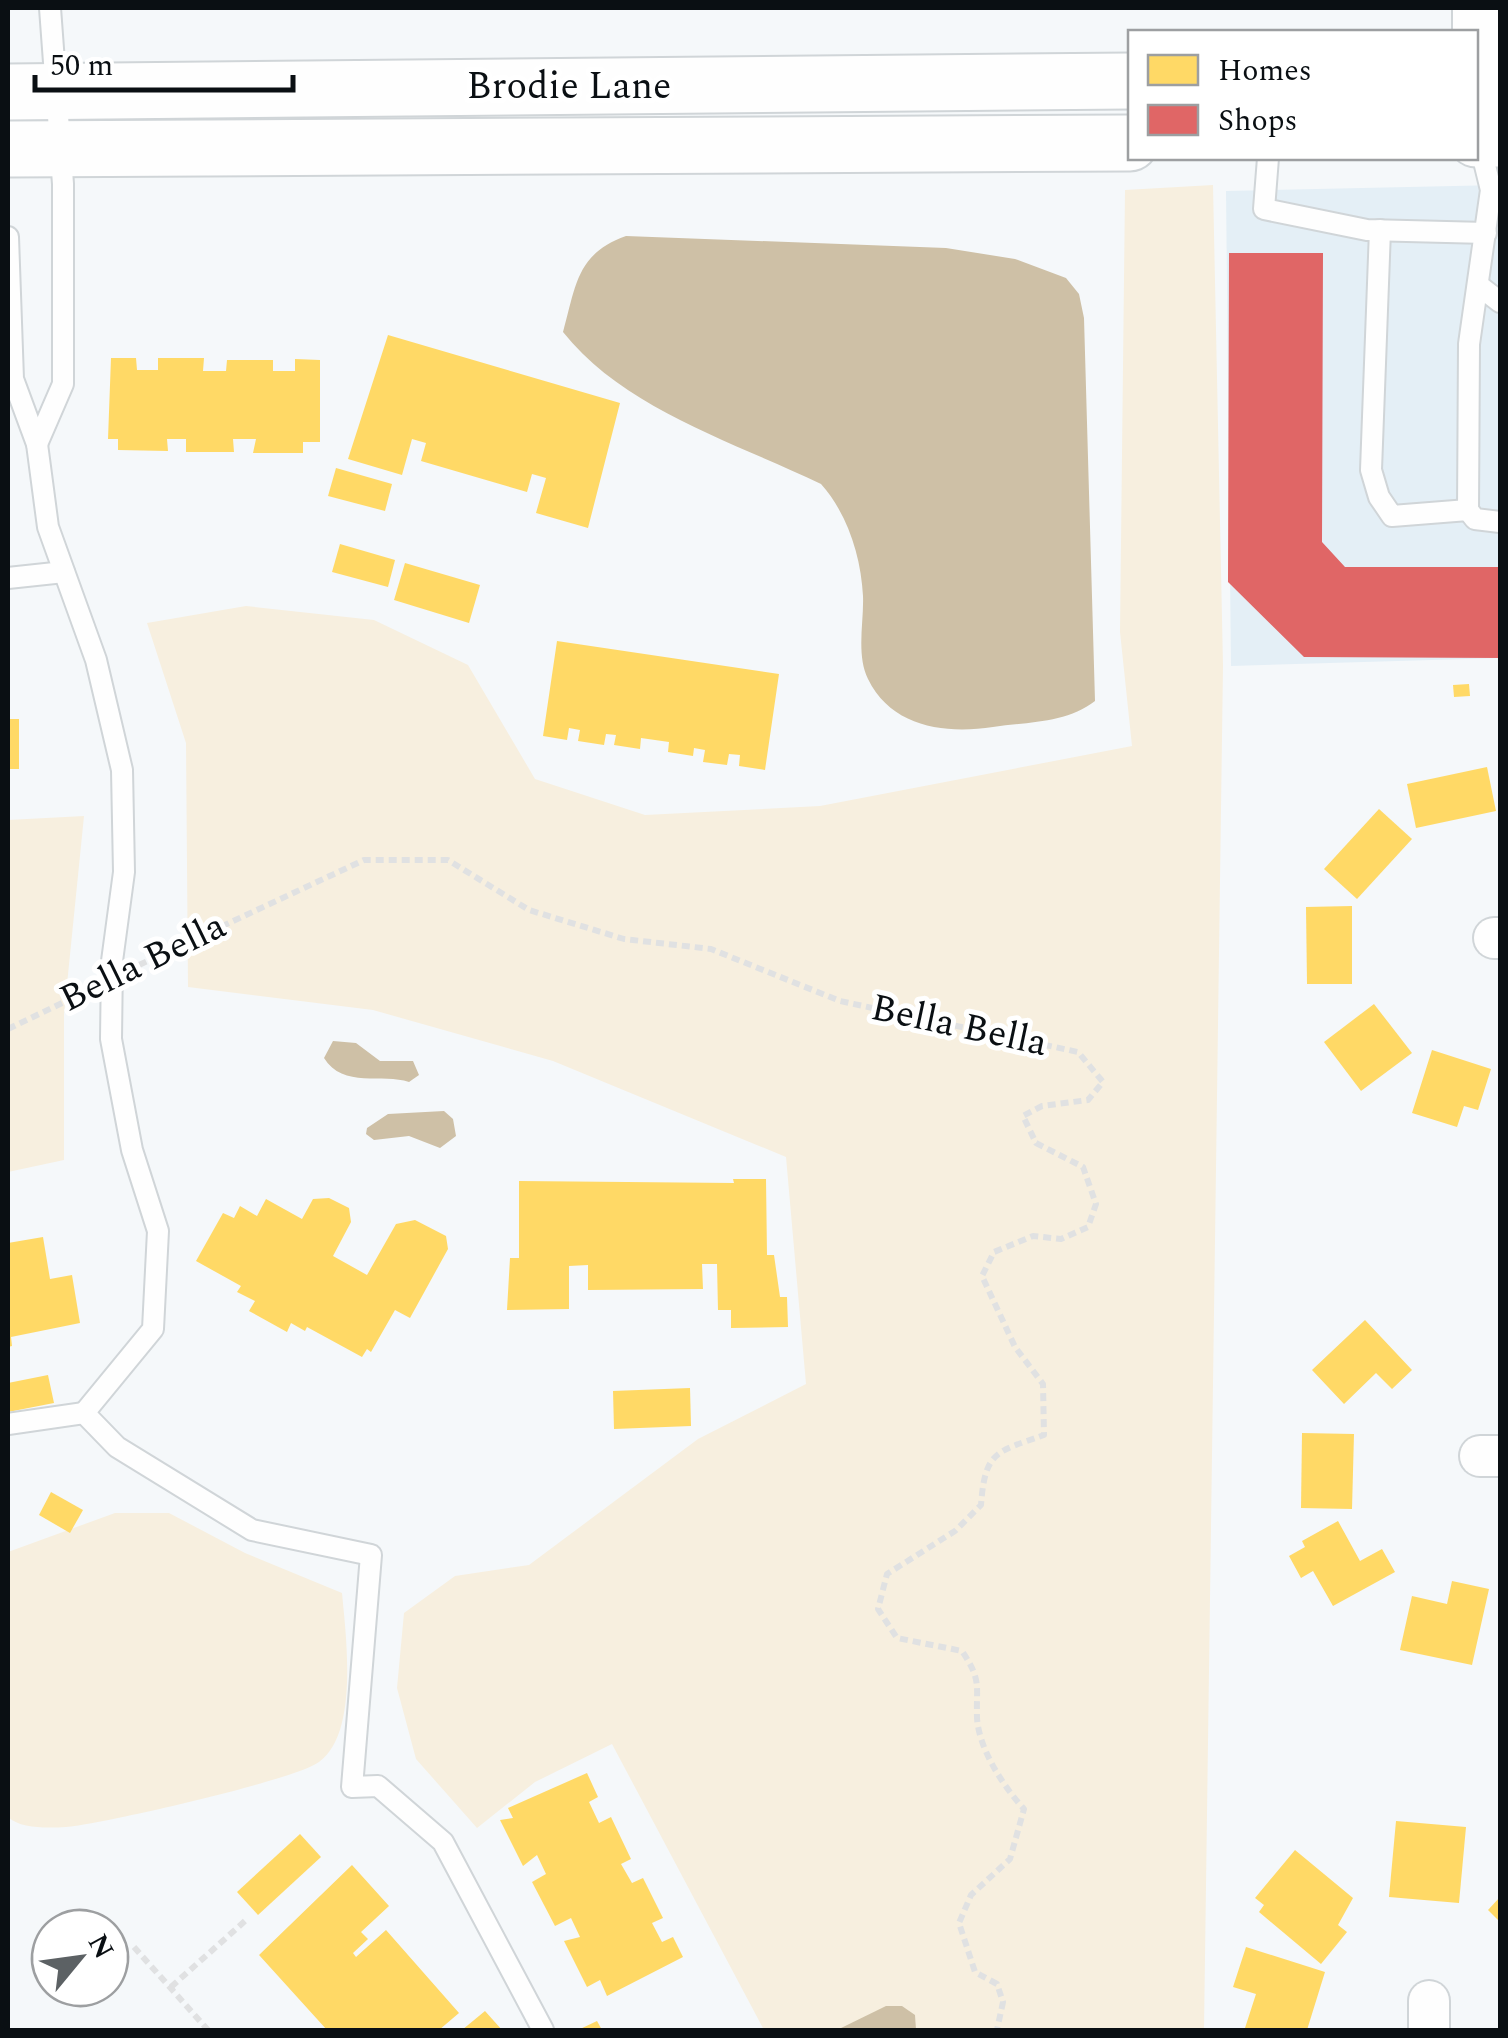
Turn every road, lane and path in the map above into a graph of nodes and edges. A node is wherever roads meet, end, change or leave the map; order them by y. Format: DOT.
graph roads {
  1 [pos="50,8"];
  2 [pos="1478,8"];
  3 [pos="1485,72"];
  4 [pos="1128,81"];
  5 [pos="30,92"];
  6 [pos="1485,139"];
  7 [pos="1128,142"];
  8 [pos="34,149"];
  9 [pos="1268,160"];
  10 [pos="1491,223"];
  11 [pos="1380,230"];
  12 [pos="8,237"];
  13 [pos="1478,285"];
  14 [pos="1500,302"];
  15 [pos="36,444"];
  16 [pos="1468,510"];
  17 [pos="1500,522"];
  18 [pos="64,572"];
  19 [pos="8,578"];
  20 [pos="112,978"];
  21 [pos="8,1029"];
  22 [pos="84,1414"];
  23 [pos="8,1424"];
  24 [pos="245,1920"];
  25 [pos="134,1947"];
  26 [pos="171,1987"];
  27 [pos="208,2030"];
  28 [pos="543,2030"];
  29 [pos="996,2030"];
  1 -- 5 [label="lane"];
  2 -- 3 [label="street"];
  3 -- 6 [label="street"];
  4 -- 5 [label="main road, Brodie Lane"];
  5 -- 8 [label="lane"];
  6 -- 10 [label="lane"];
  7 -- 8 [label="main road, Brodie Lane"];
  8 -- 15 [label="lane"];
  9 -- 11 [label="lane"];
  10 -- 11 [label="lane"];
  10 -- 13 [label="lane"];
  11 -- 16 [label="lane"];
  12 -- 15 [label="lane"];
  13 -- 14 [label="lane"];
  13 -- 16 [label="lane"];
  15 -- 18 [label="lane"];
  16 -- 17 [label="lane"];
  18 -- 19 [label="lane"];
  18 -- 20 [label="lane"];
  20 -- 21 [label="path, Bella Bella"];
  20 -- 22 [label="lane"];
  20 -- 29 [label="path, Bella Bella"];
  22 -- 23 [label="lane"];
  22 -- 28 [label="lane"];
  24 -- 26 [label="path"];
  25 -- 26 [label="path"];
  26 -- 27 [label="path"];
}
